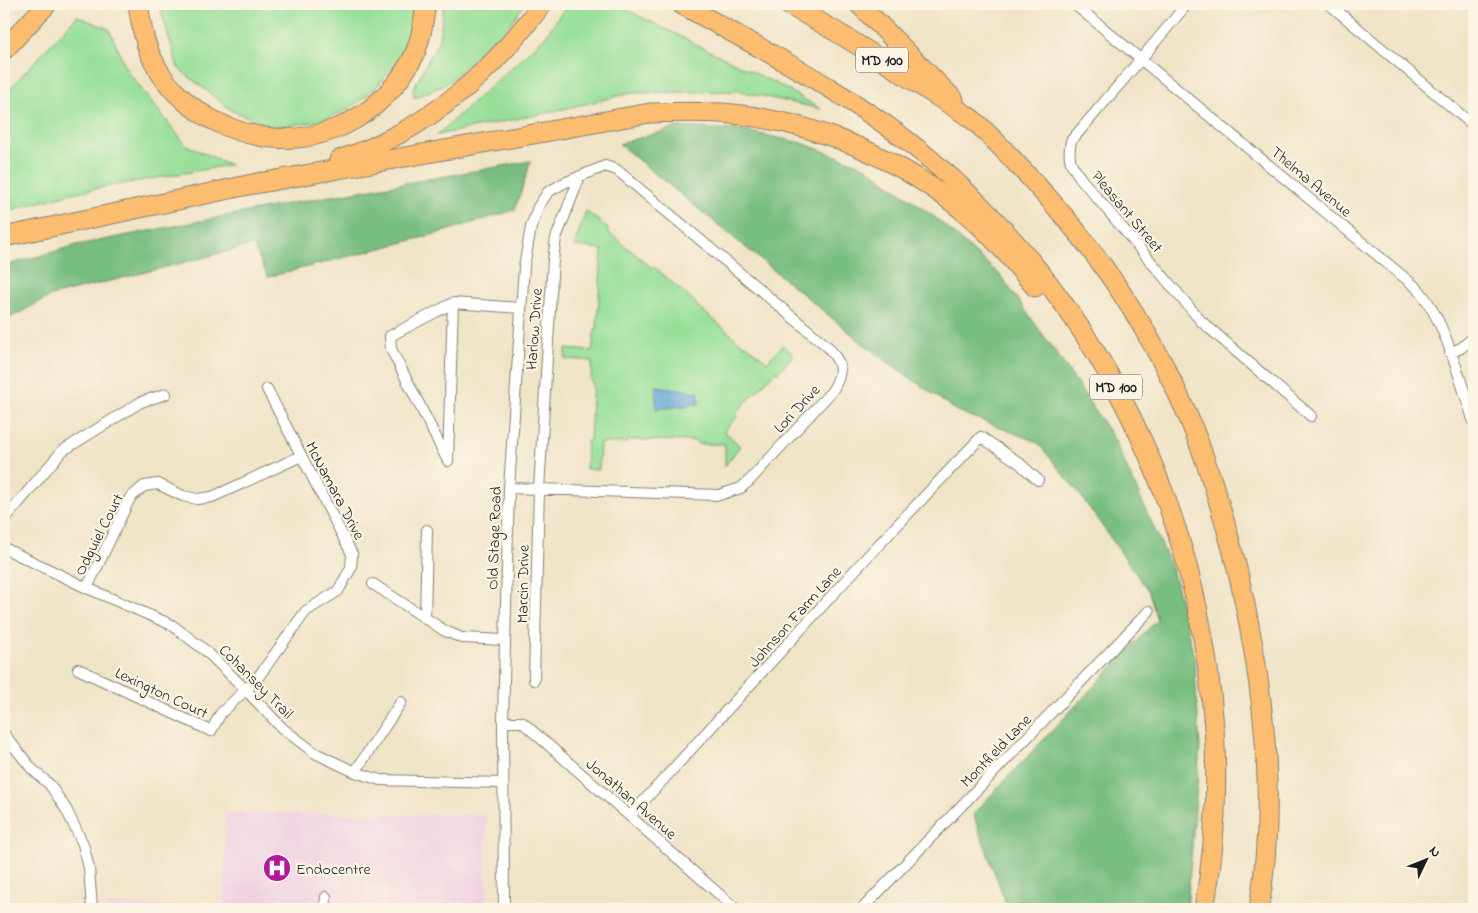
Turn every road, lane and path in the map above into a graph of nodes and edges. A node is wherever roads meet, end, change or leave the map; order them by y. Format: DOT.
graph roads {
  1 [pos="47,4"];
  2 [pos="138,4"];
  3 [pos="426,4"];
  4 [pos="542,4"];
  5 [pos="681,4"];
  6 [pos="787,4"];
  7 [pos="859,4"];
  8 [pos="1074,4"];
  9 [pos="1187,4"];
  10 [pos="1330,4"];
  11 [pos="4,50"];
  12 [pos="1141,60"];
  13 [pos="974,121"];
  14 [pos="1474,126"];
  15 [pos="580,176"];
  16 [pos="564,183"];
  17 [pos="249,185"];
  18 [pos="4,237"];
  19 [pos="453,303"];
  20 [pos="520,308"];
  21 [pos="1474,337"];
  22 [pos="1450,353"];
  23 [pos="267,389"];
  24 [pos="166,394"];
  25 [pos="1311,416"];
  26 [pos="1474,422"];
  27 [pos="301,456"];
  28 [pos="1038,480"];
  29 [pos="509,488"];
  30 [pos="539,489"];
  31 [pos="1165,494"];
  32 [pos="4,520"];
  33 [pos="427,530"];
  34 [pos="4,548"];
  35 [pos="373,584"];
  36 [pos="86,588"];
  37 [pos="1149,610"];
  38 [pos="426,619"];
  39 [pos="505,640"];
  40 [pos="78,669"];
  41 [pos="534,680"];
  42 [pos="245,689"];
  43 [pos="401,702"];
  44 [pos="503,722"];
  45 [pos="4,734"];
  46 [pos="355,772"];
  47 [pos="503,783"];
  48 [pos="630,816"];
  49 [pos="326,897"];
  50 [pos="92,909"];
  51 [pos="325,909"];
  52 [pos="504,909"];
  53 [pos="736,909"];
  54 [pos="862,909"];
  55 [pos="1204,909"];
  56 [pos="1259,909"];
  1 -- 11 [label="highway"];
  2 -- 3 [label="highway"];
  4 -- 17 [label="highway"];
  5 -- 31 [label="highway, MD 100"];
  6 -- 13 [label="highway, MD 100"];
  7 -- 13 [label="highway"];
  8 -- 12 [label="street, Thelma Avenue"];
  9 -- 12 [label="street, Pleasant Street"];
  10 -- 14 [label="street"];
  12 -- 22 [label="street, Thelma Avenue"];
  12 -- 25 [label="street, Pleasant Street"];
  13 -- 56 [label="highway, MD 100"];
  15 -- 16 [label="street, Lori Drive"];
  15 -- 30 [label="street, Harlow Drive"];
  15 -- 30 [label="street, Lori Drive"];
  16 -- 20 [label="street, Old Stage Road"];
  17 -- 18 [label="highway"];
  17 -- 31 [label="highway"];
  19 -- 19 [label="street"];
  19 -- 20 [label="street"];
  20 -- 29 [label="street, Old Stage Road"];
  21 -- 22 [label="street"];
  22 -- 26 [label="street, Thelma Avenue"];
  23 -- 27 [label="street, McNamara Drive"];
  24 -- 32 [label="street"];
  27 -- 36 [label="street, Odguiel Court"];
  27 -- 42 [label="street, McNamara Drive"];
  28 -- 48 [label="street, Johnson Farm Lane"];
  29 -- 30 [label="street, Lori Drive"];
  29 -- 39 [label="street, Old Stage Road"];
  30 -- 41 [label="street, Marcin Drive"];
  31 -- 55 [label="highway, MD 100"];
  33 -- 38 [label="street"];
  34 -- 36 [label="street, Cohansey Trail"];
  35 -- 38 [label="street"];
  36 -- 42 [label="street, Cohansey Trail"];
  37 -- 54 [label="street, Montfield Lane"];
  38 -- 39 [label="street"];
  39 -- 44 [label="street, Old Stage Road"];
  40 -- 42 [label="street, Lexington Court"];
  42 -- 46 [label="street, Cohansey Trail"];
  43 -- 46 [label="street"];
  44 -- 47 [label="street, Old Stage Road"];
  44 -- 48 [label="street, Jonathan Avenue"];
  45 -- 50 [label="street"];
  46 -- 47 [label="street, Cohansey Trail"];
  47 -- 52 [label="street, Old Stage Road"];
  48 -- 53 [label="street, Jonathan Avenue"];
  49 -- 51 [label="street"];
}
